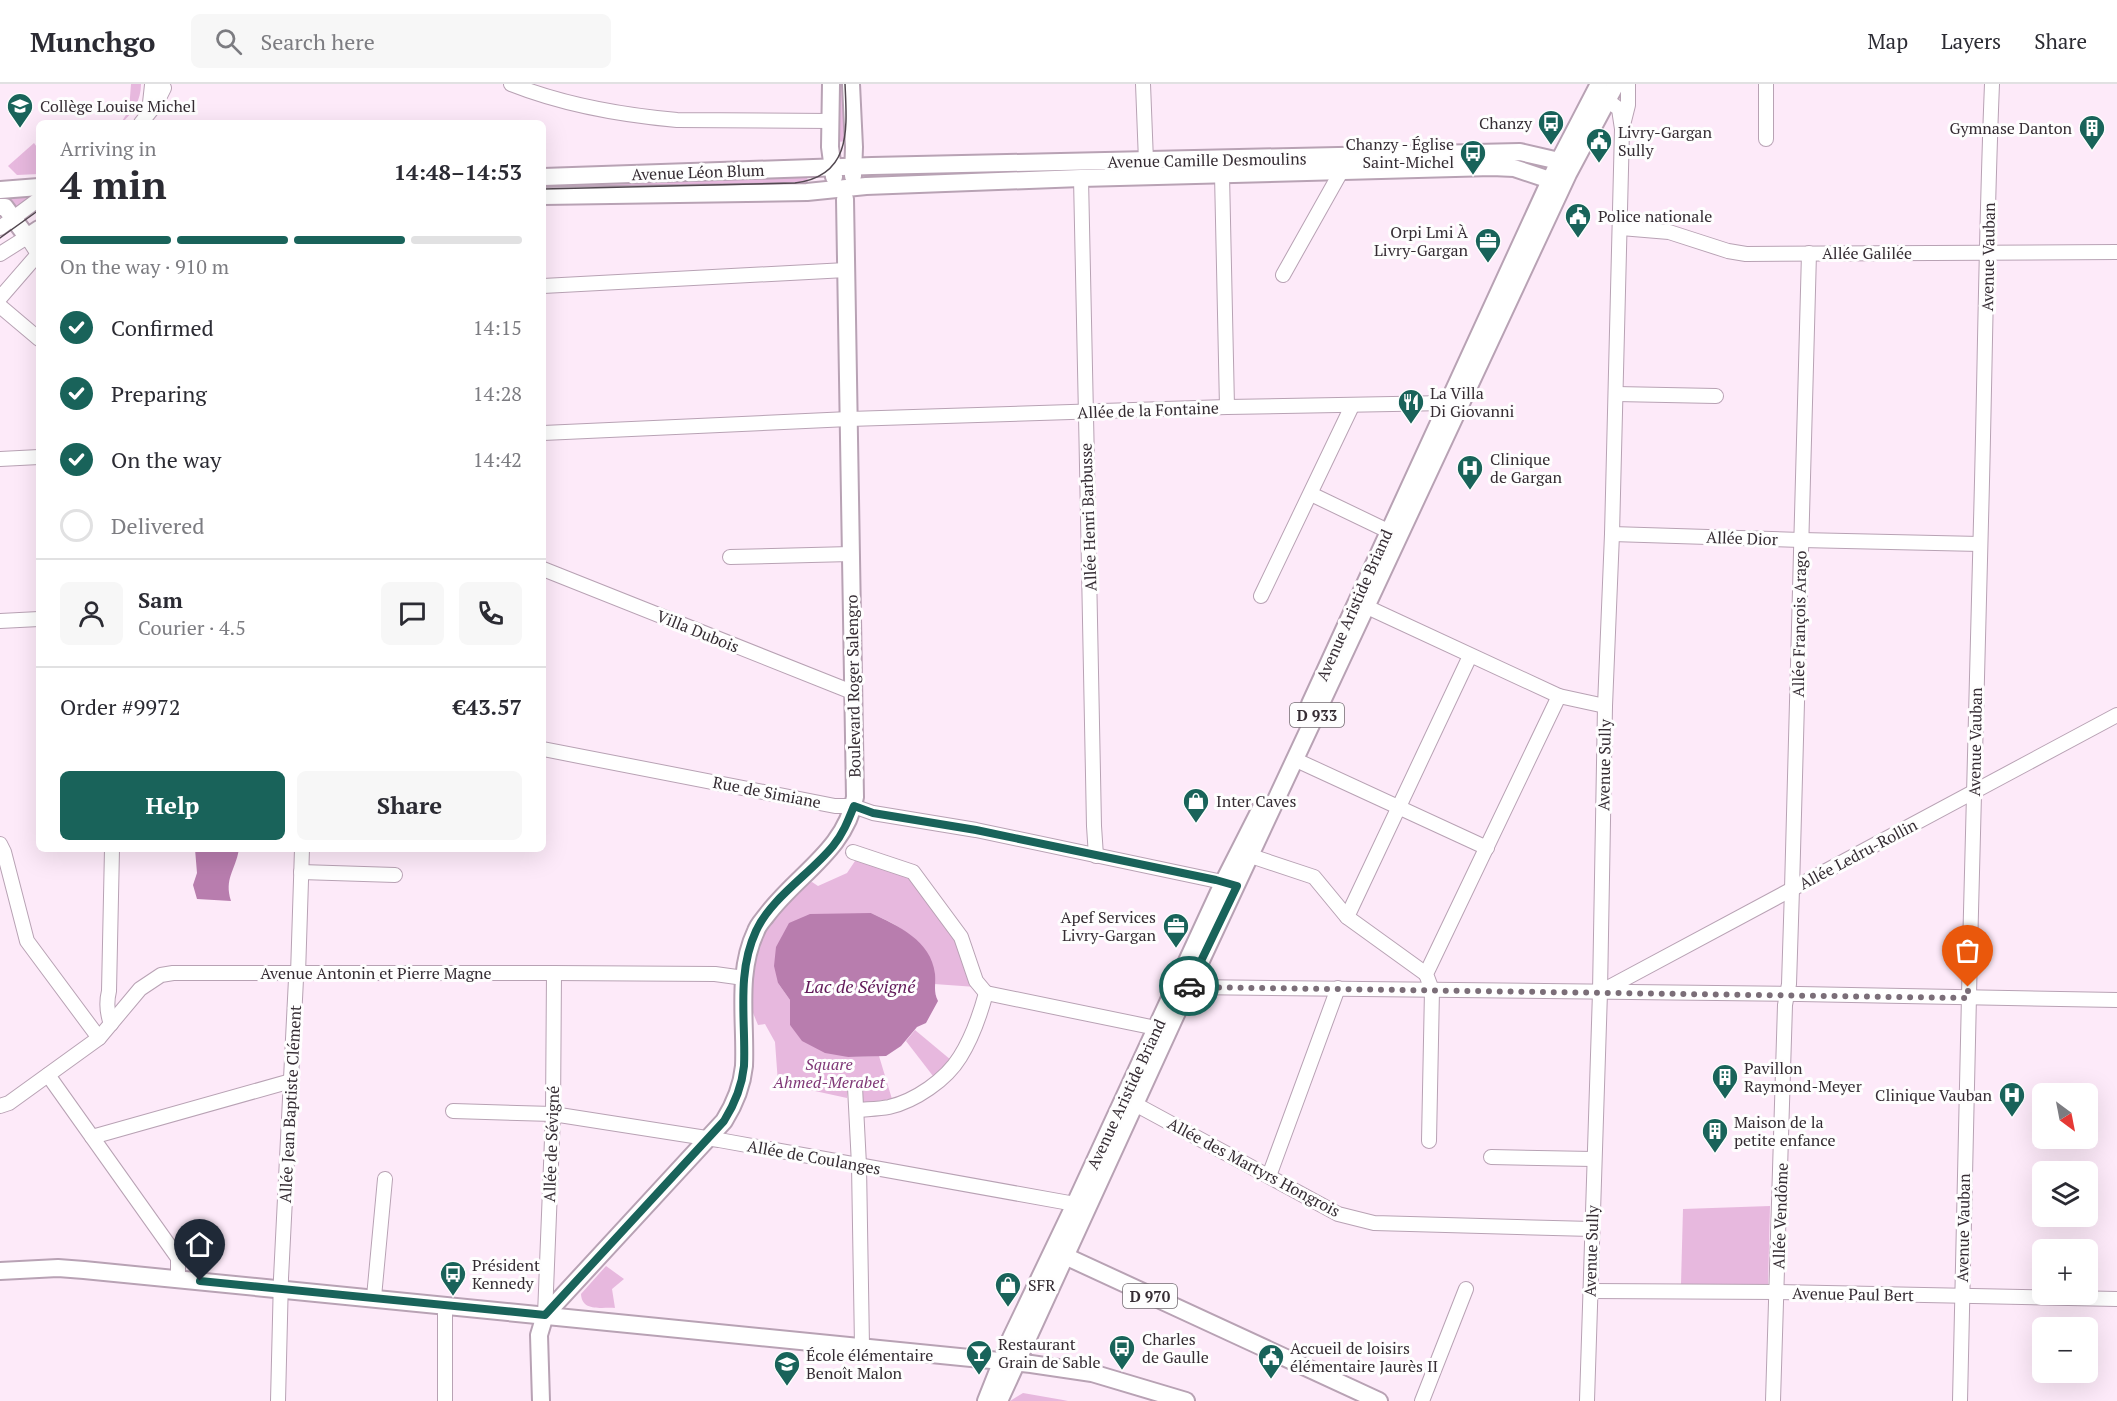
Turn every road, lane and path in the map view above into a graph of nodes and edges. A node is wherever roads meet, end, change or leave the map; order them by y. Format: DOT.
graph roads {
  1 [pos="511,84"];
  2 [pos="831,84"];
  3 [pos="850,84"];
  4 [pos="1143,84"];
  5 [pos="1599,84"];
  6 [pos="1616,84"];
  7 [pos="1628,84"];
  8 [pos="1766,84"];
  9 [pos="1992,84"];
  10 [pos="159,85"];
  11 [pos="1604,104"];
  12 [pos="145,118"];
  13 [pos="831,121"];
  14 [pos="1623,129"];
  15 [pos="1766,139"];
  16 [pos="1146,161"];
  17 [pos="854,167"];
  18 [pos="1563,167"];
  19 [pos="832,168"];
  20 [pos="1342,170"];
  21 [pos="1222,174"];
  22 [pos="546,177"];
  23 [pos="1081,178"];
  24 [pos="1550,180"];
  25 [pos="36,187"];
  26 [pos="0,190"];
  27 [pos="844,192"];
  28 [pos="546,196"];
  29 [pos="36,201"];
  30 [pos="4,218"];
  31 [pos="1621,228"];
  32 [pos="33,233"];
  33 [pos="2117,252"];
  34 [pos="1809,253"];
  35 [pos="1988,253"];
  36 [pos="0,254"];
  37 [pos="36,256"];
  38 [pos="846,270"];
  39 [pos="1283,275"];
  40 [pos="546,286"];
  41 [pos="0,298"];
  42 [pos="0,306"];
  43 [pos="36,336"];
  44 [pos="1616,394"];
  45 [pos="1716,396"];
  46 [pos="1447,404"];
  47 [pos="1352,406"];
  48 [pos="1227,407"];
  49 [pos="1085,412"];
  50 [pos="849,419"];
  51 [pos="546,433"];
  52 [pos="36,457"];
  53 [pos="0,459"];
  54 [pos="1311,494"];
  55 [pos="1388,531"];
  56 [pos="1612,534"];
  57 [pos="1801,540"];
  58 [pos="1980,544"];
  59 [pos="851,554"];
  60 [pos="730,557"];
  61 [pos="546,570"];
  62 [pos="1261,596"];
  63 [pos="1367,607"];
  64 [pos="36,619"];
  65 [pos="0,621"];
  66 [pos="1470,656"];
  67 [pos="852,692"];
  68 [pos="1559,696"];
  69 [pos="1605,706"];
  70 [pos="2117,715"];
  71 [pos="546,750"];
  72 [pos="1296,760"];
  73 [pos="1974,792"];
  74 [pos="854,806"];
  75 [pos="1400,808"];
  76 [pos="0,844"];
  77 [pos="1487,848"];
  78 [pos="112,852"];
  79 [pos="302,852"];
  80 [pos="853,852"];
  81 [pos="1096,856"];
  82 [pos="1251,856"];
  83 [pos="301,872"];
  84 [pos="395,875"];
  85 [pos="1230,883"];
  86 [pos="1792,889"];
  87 [pos="1347,917"];
  88 [pos="554,973"];
  89 [pos="298,974"];
  90 [pos="1426,974"];
  91 [pos="744,978"];
  92 [pos="1183,985"];
  93 [pos="1338,988"];
  94 [pos="1432,990"];
  95 [pos="1600,992"];
  96 [pos="986,993"];
  97 [pos="1787,994"];
  98 [pos="1968,998"];
  99 [pos="2117,1000"];
  100 [pos="111,1024"];
  101 [pos="1156,1028"];
  102 [pos="99,1038"];
  103 [pos="48,1075"];
  104 [pos="291,1082"];
  105 [pos="855,1087"];
  106 [pos="1135,1104"];
  107 [pos="0,1106"];
  108 [pos="857,1110"];
  109 [pos="453,1111"];
  110 [pos="553,1114"];
  111 [pos="92,1137"];
  112 [pos="708,1139"];
  113 [pos="1429,1141"];
  114 [pos="1491,1157"];
  115 [pos="1593,1159"];
  116 [pos="859,1165"];
  117 [pos="1269,1176"];
  118 [pos="385,1179"];
  119 [pos="1075,1204"];
  120 [pos="1592,1229"];
  121 [pos="1058,1257"];
  122 [pos="38,1268"];
  123 [pos="0,1271"];
  124 [pos="0,1277"];
  125 [pos="178,1279"];
  126 [pos="281,1288"];
  127 [pos="1466,1289"];
  128 [pos="1590,1291"];
  129 [pos="1778,1292"];
  130 [pos="1962,1297"];
  131 [pos="374,1298"];
  132 [pos="2117,1299"];
  133 [pos="445,1305"];
  134 [pos="545,1315"];
  135 [pos="862,1346"];
  136 [pos="1009,1363"];
  137 [pos="278,1401"];
  138 [pos="445,1401"];
  139 [pos="541,1401"];
  140 [pos="986,1401"];
  141 [pos="999,1401"];
  142 [pos="1186,1401"];
  143 [pos="1378,1401"];
  144 [pos="1422,1401"];
  145 [pos="1587,1401"];
  146 [pos="1773,1401"];
  147 [pos="1960,1401"];
  1 -- 13 [label="street"];
  2 -- 13 [label="main road"];
  3 -- 17 [label="main road"];
  4 -- 16 [label="street"];
  5 -- 18 [label="main road, Avenue Aristide Briand / D 933"];
  6 -- 11 [label="main road, Avenue Aristide Briand / D 933"];
  7 -- 14 [label="street, Avenue Sully"];
  8 -- 15 [label="street"];
  9 -- 35 [label="street, Avenue Vauban"];
  10 -- 12 [label="street"];
  11 -- 14 [label="street, Avenue Sully"];
  11 -- 18 [label="main road, Avenue Aristide Briand / D 933"];
  13 -- 19 [label="main road"];
  14 -- 31 [label="street, Avenue Sully"];
  16 -- 17 [label="main road, Avenue Camille Desmoulins"];
  16 -- 18 [label="main road, Avenue Camille Desmoulins"];
  17 -- 19 [label="main road, Avenue Léon Blum"];
  17 -- 27 [label="main road"];
  18 -- 24 [label="main road"];
  18 -- 63 [label="main road, Avenue Aristide Briand / D 933"];
  19 -- 22 [label="main road, Avenue Léon Blum"];
  19 -- 27 [label="main road"];
  20 -- 21 [label="main road, Avenue Camille Desmoulins"];
  20 -- 24 [label="main road, Avenue Camille Desmoulins"];
  20 -- 39 [label="street"];
  21 -- 23 [label="main road, Avenue Camille Desmoulins"];
  21 -- 48 [label="street"];
  23 -- 27 [label="main road, Avenue Camille Desmoulins"];
  23 -- 49 [label="street, Allée Henri Barbusse"];
  24 -- 46 [label="main road, Avenue Aristide Briand / D 933"];
  25 -- 26 [label="main road"];
  27 -- 28 [label="main road, Avenue Léon Blum"];
  27 -- 38 [label="main road, Boulevard Roger Salengro"];
  29 -- 30 [label="street"];
  30 -- 32 [label="main road"];
  31 -- 34 [label="street, Allée Galilée"];
  31 -- 44 [label="street, Avenue Sully"];
  32 -- 36 [label="street"];
  33 -- 35 [label="street, Allée Galilée"];
  34 -- 35 [label="street, Allée Galilée"];
  34 -- 57 [label="street, Allée François Arago"];
  35 -- 58 [label="street, Avenue Vauban"];
  37 -- 41 [label="street"];
  38 -- 40 [label="street"];
  38 -- 50 [label="main road, Boulevard Roger Salengro"];
  42 -- 43 [label="street"];
  44 -- 45 [label="street"];
  44 -- 56 [label="street, Avenue Sully"];
  46 -- 47 [label="street, Allée de la Fontaine"];
  46 -- 55 [label="main road, Avenue Aristide Briand / D 933"];
  47 -- 48 [label="street, Allée de la Fontaine"];
  47 -- 54 [label="street"];
  48 -- 49 [label="street, Allée de la Fontaine"];
  49 -- 50 [label="street, Allée de la Fontaine"];
  49 -- 81 [label="street, Allée Henri Barbusse"];
  50 -- 51 [label="street, Allée de la Fontaine"];
  50 -- 59 [label="main road, Boulevard Roger Salengro"];
  52 -- 53 [label="street"];
  54 -- 55 [label="street"];
  54 -- 62 [label="street"];
  55 -- 85 [label="main road, Avenue Aristide Briand / D 933"];
  56 -- 57 [label="street, Allée Dior"];
  56 -- 69 [label="street, Avenue Sully"];
  57 -- 58 [label="street, Allée Dior"];
  57 -- 86 [label="street, Allée François Arago"];
  58 -- 73 [label="street, Avenue Vauban"];
  59 -- 60 [label="street"];
  59 -- 67 [label="main road, Boulevard Roger Salengro"];
  61 -- 67 [label="street, Villa Dubois"];
  63 -- 66 [label="street"];
  63 -- 72 [label="main road, Avenue Aristide Briand / D 933"];
  64 -- 65 [label="street"];
  66 -- 68 [label="street"];
  66 -- 75 [label="street"];
  67 -- 74 [label="main road, Boulevard Roger Salengro"];
  68 -- 69 [label="street"];
  68 -- 77 [label="street"];
  69 -- 95 [label="street, Avenue Sully"];
  70 -- 73 [label="street, Allée Ledru-Rollin"];
  71 -- 74 [label="street, Rue de Simiane"];
  72 -- 75 [label="street"];
  72 -- 82 [label="main road, Avenue Aristide Briand / D 933"];
  73 -- 86 [label="street, Allée Ledru-Rollin"];
  73 -- 98 [label="street, Avenue Vauban"];
  74 -- 81 [label="street, Rue de Simiane"];
  74 -- 91 [label="main road, Boulevard Roger Salengro"];
  75 -- 77 [label="street"];
  75 -- 87 [label="street"];
  76 -- 102 [label="street"];
  77 -- 90 [label="street"];
  78 -- 100 [label="street"];
  79 -- 83 [label="street, Allée Jean Baptiste Clément"];
  80 -- 96 [label="street"];
  81 -- 85 [label="street, Rue de Simiane"];
  82 -- 85 [label="main road, Avenue Aristide Briand / D 933"];
  82 -- 87 [label="street"];
  83 -- 84 [label="street"];
  83 -- 89 [label="street, Allée Jean Baptiste Clément"];
  85 -- 92 [label="main road, Avenue Aristide Briand / D 933"];
  86 -- 95 [label="street, Allée Ledru-Rollin"];
  86 -- 97 [label="street, Allée François Arago"];
  87 -- 90 [label="street"];
  88 -- 89 [label="street, Avenue Antonin et Pierre Magne"];
  88 -- 91 [label="street, Avenue Antonin et Pierre Magne"];
  88 -- 110 [label="street, Allée de Sévigné"];
  89 -- 100 [label="street, Avenue Antonin et Pierre Magne"];
  89 -- 104 [label="street, Allée Jean Baptiste Clément"];
  90 -- 94 [label="street"];
  91 -- 112 [label="main road, Boulevard Roger Salengro"];
  92 -- 93 [label="street"];
  92 -- 101 [label="main road, Avenue Aristide Briand / D 933"];
  92 -- 106 [label="main road, Avenue Aristide Briand / D 933"];
  93 -- 94 [label="street"];
  93 -- 117 [label="street"];
  94 -- 95 [label="street"];
  94 -- 113 [label="street"];
  95 -- 97 [label="street"];
  95 -- 115 [label="street, Avenue Sully"];
  96 -- 101 [label="street"];
  96 -- 108 [label="street"];
  97 -- 98 [label="street"];
  97 -- 129 [label="street, Allée Vendôme"];
  98 -- 99 [label="street"];
  98 -- 130 [label="street, Avenue Vauban"];
  100 -- 102 [label="street, Avenue Antonin et Pierre Magne"];
  101 -- 119 [label="main road, Avenue Aristide Briand / D 933"];
  102 -- 103 [label="street, Avenue Antonin et Pierre Magne"];
  103 -- 107 [label="street, Avenue Antonin et Pierre Magne"];
  103 -- 111 [label="street"];
  104 -- 111 [label="street"];
  104 -- 126 [label="street, Allée Jean Baptiste Clément"];
  105 -- 108 [label="street"];
  106 -- 117 [label="street, Allée des Martyrs Hongrois"];
  106 -- 121 [label="main road, Avenue Aristide Briand / D 933"];
  108 -- 116 [label="street"];
  109 -- 110 [label="street, Allée de Coulanges"];
  110 -- 112 [label="street, Allée de Coulanges"];
  110 -- 134 [label="street, Allée de Sévigné"];
  111 -- 125 [label="street"];
  112 -- 116 [label="street, Allée de Coulanges"];
  112 -- 134 [label="main road, Boulevard Roger Salengro"];
  114 -- 115 [label="street"];
  115 -- 120 [label="street, Avenue Sully"];
  116 -- 119 [label="street, Allée de Coulanges"];
  116 -- 135 [label="street"];
  117 -- 120 [label="street, Allée des Martyrs Hongrois"];
  118 -- 131 [label="street"];
  119 -- 121 [label="main road, Avenue Aristide Briand / D 933"];
  120 -- 128 [label="street, Avenue Sully"];
  121 -- 136 [label="main road, Avenue Aristide Briand / D 933"];
  121 -- 136 [label="main road, Avenue Aristide Briand / D 933"];
  121 -- 143 [label="main road, D 970"];
  122 -- 123 [label="main road"];
  122 -- 124 [label="main road"];
  122 -- 125 [label="main road"];
  125 -- 126 [label="main road"];
  126 -- 131 [label="main road"];
  126 -- 137 [label="street, Allée Jean Baptiste Clément"];
  127 -- 144 [label="street"];
  128 -- 129 [label="street, Avenue Paul Bert"];
  128 -- 145 [label="street, Avenue Sully"];
  129 -- 130 [label="street, Avenue Paul Bert"];
  129 -- 146 [label="street, Allée Vendôme"];
  130 -- 132 [label="street, Avenue Paul Bert"];
  130 -- 147 [label="street, Avenue Vauban"];
  131 -- 133 [label="main road"];
  133 -- 134 [label="main road"];
  133 -- 138 [label="street"];
  134 -- 135 [label="main road"];
  134 -- 139 [label="main road"];
  135 -- 136 [label="main road"];
  136 -- 140 [label="main road, D 933"];
  136 -- 141 [label="main road, D 933"];
  136 -- 142 [label="main road"];
}
